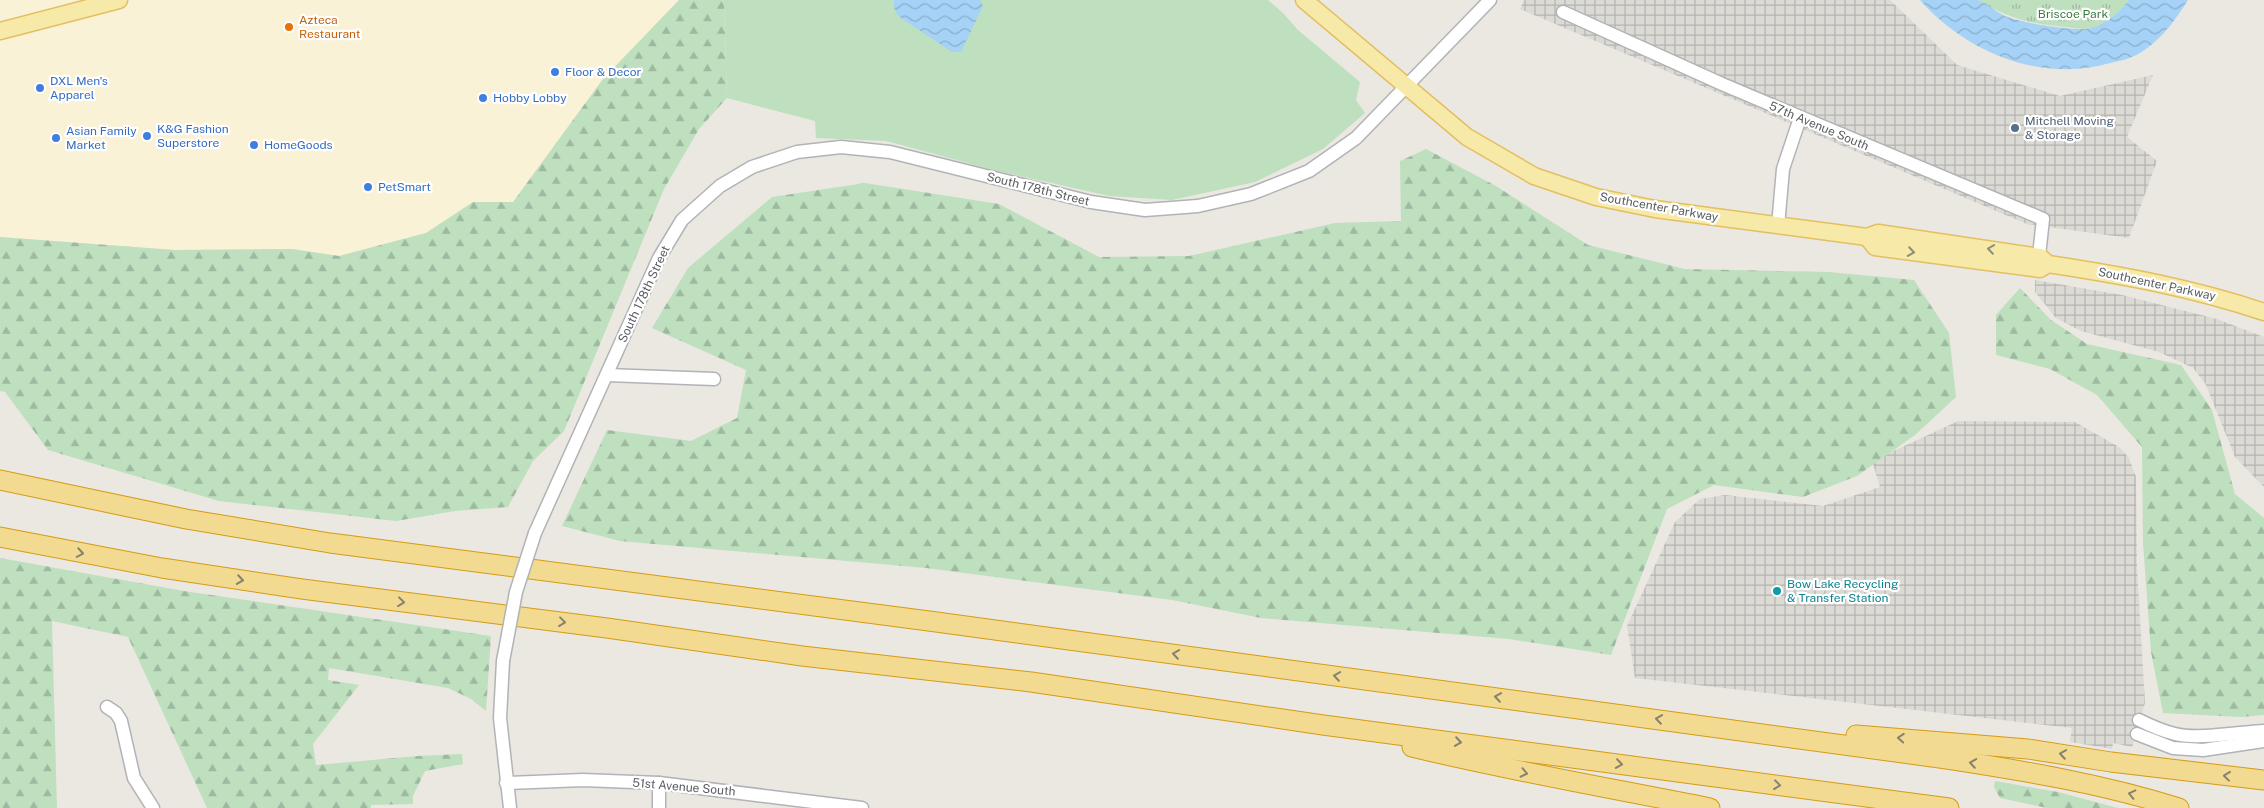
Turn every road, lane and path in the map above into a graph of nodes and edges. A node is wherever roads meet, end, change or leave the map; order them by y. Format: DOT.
graph roads {
  1 [pos="119,0"];
  2 [pos="1304,0"];
  3 [pos="1490,0"];
  4 [pos="1563,12"];
  5 [pos="0,32"];
  6 [pos="1407,87"];
  7 [pos="1800,118"];
  8 [pos="1778,226"];
  9 [pos="2043,260"];
  10 [pos="2264,312"];
  11 [pos="607,375"];
  12 [pos="714,379"];
  13 [pos="0,480"];
  14 [pos="0,537"];
  15 [pos="107,707"];
  16 [pos="2139,720"];
  17 [pos="1323,724"];
  18 [pos="1708,726"];
  19 [pos="2264,731"];
  20 [pos="2137,734"];
  21 [pos="2264,741"];
  22 [pos="2264,780"];
  23 [pos="506,782"];
  24 [pos="659,783"];
  25 [pos="787,804"];
  26 [pos="154,808"];
  27 [pos="510,808"];
  28 [pos="659,808"];
  29 [pos="862,808"];
  30 [pos="1710,808"];
  31 [pos="1949,808"];
  32 [pos="2179,808"];
  1 -- 5 [label="main road"];
  2 -- 6 [label="main road, Southcenter Parkway"];
  3 -- 6 [label="street, South 178th Street"];
  4 -- 7 [label="street, 57th Avenue South"];
  6 -- 8 [label="main road, Southcenter Parkway"];
  6 -- 11 [label="street, South 178th Street"];
  7 -- 8 [label="street"];
  7 -- 9 [label="street, 57th Avenue South"];
  8 -- 9 [label="main road, Southcenter Parkway"];
  9 -- 10 [label="main road, Southcenter Parkway"];
  11 -- 12 [label="street"];
  11 -- 23 [label="street, South 178th Street, bridge"];
  18 -- 13 [label="highway, one-way"];
  14 -- 17 [label="highway, one-way"];
  15 -- 26 [label="street"];
  16 -- 19 [label="street"];
  17 -- 30 [label="highway, one-way"];
  17 -- 31 [label="highway, one-way"];
  22 -- 18 [label="highway, one-way"];
  32 -- 18 [label="highway, one-way"];
  20 -- 21 [label="street"];
  23 -- 24 [label="street, 51st Avenue South"];
  23 -- 27 [label="street, South 178th Street"];
  24 -- 25 [label="street, 51st Avenue South"];
  24 -- 28 [label="street"];
  25 -- 29 [label="street, 51st Avenue South"];
}
